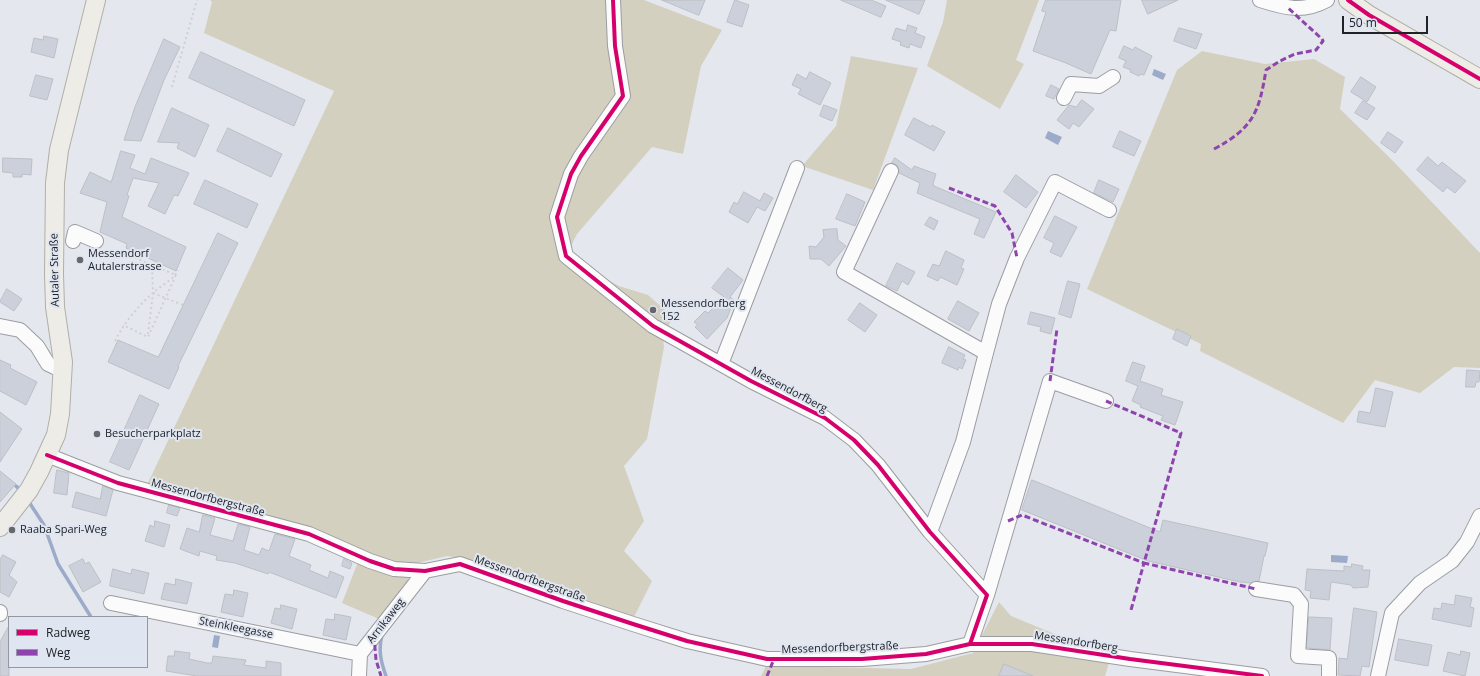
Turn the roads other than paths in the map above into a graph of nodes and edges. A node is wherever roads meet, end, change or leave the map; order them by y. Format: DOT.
graph roads {
  1 [pos="96,0"];
  2 [pos="613,0"];
  3 [pos="1260,0"];
  4 [pos="1328,0"];
  5 [pos="1348,0"];
  6 [pos="1113,77"];
  7 [pos="1480,79"];
  8 [pos="1064,98"];
  9 [pos="796,168"];
  10 [pos="891,170"];
  11 [pos="1108,210"];
  12 [pos="75,232"];
  13 [pos="96,241"];
  14 [pos="0,326"];
  15 [pos="986,353"];
  16 [pos="722,364"];
  17 [pos="63,371"];
  18 [pos="1106,400"];
  19 [pos="47,455"];
  20 [pos="1480,516"];
  21 [pos="0,526"];
  22 [pos="930,532"];
  23 [pos="425,571"];
  24 [pos="1256,588"];
  25 [pos="987,595"];
  26 [pos="111,603"];
  27 [pos="970,644"];
  28 [pos="360,654"];
  29 [pos="359,676"];
  30 [pos="1262,676"];
  31 [pos="1328,676"];
  32 [pos="1378,676"];
  1 -- 17 [label="main road, Autaler Straße"];
  2 -- 16 [label="street, Messendorfberg"];
  3 -- 4 [label="street"];
  5 -- 7 [label="main road"];
  6 -- 8 [label="street"];
  9 -- 16 [label="street"];
  10 -- 15 [label="street"];
  11 -- 15 [label="street"];
  12 -- 13 [label="street"];
  14 -- 17 [label="street"];
  15 -- 22 [label="street"];
  16 -- 22 [label="street, Messendorfberg"];
  17 -- 19 [label="main road, Autaler Straße"];
  18 -- 25 [label="street"];
  19 -- 21 [label="main road, Autaler Straße"];
  19 -- 23 [label="street, Messendorfbergstraße"];
  20 -- 32 [label="street"];
  22 -- 25 [label="street, Messendorfberg"];
  23 -- 27 [label="street, Messendorfbergstraße"];
  23 -- 28 [label="street, Arnikaweg"];
  24 -- 31 [label="street"];
  25 -- 27 [label="street"];
  26 -- 28 [label="street, Steinkleegasse"];
  27 -- 30 [label="street, Messendorfberg"];
  28 -- 29 [label="street, Arnikaweg"];
}
